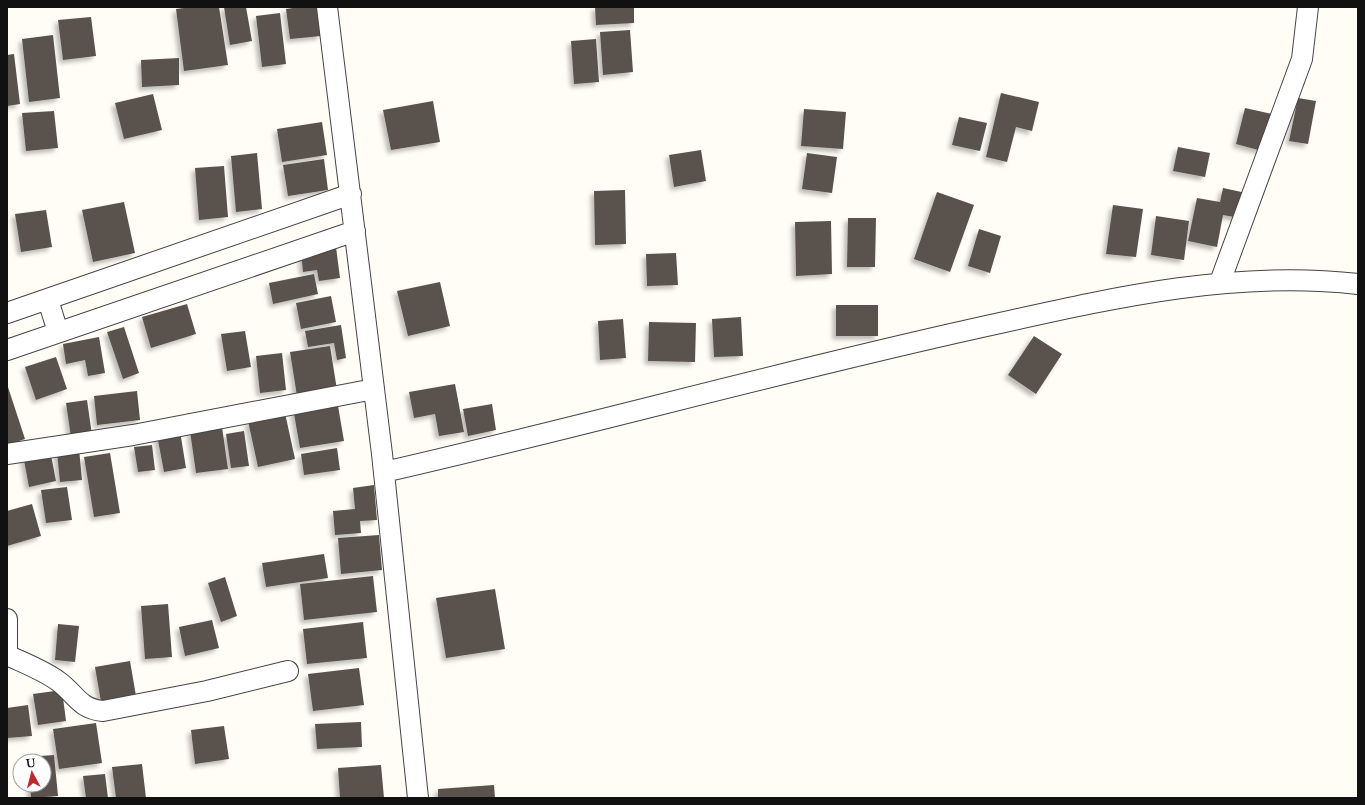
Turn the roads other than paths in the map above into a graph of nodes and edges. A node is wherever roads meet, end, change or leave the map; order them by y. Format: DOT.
graph roads {
  1 [pos="327,7"];
  2 [pos="1308,7"];
  3 [pos="351,194"];
  4 [pos="355,231"];
  5 [pos="1220,282"];
  6 [pos="1358,284"];
  7 [pos="7,314"];
  8 [pos="53,315"];
  9 [pos="7,350"];
  10 [pos="374,389"];
  11 [pos="7,454"];
  12 [pos="384,472"];
  13 [pos="7,619"];
  14 [pos="7,650"];
  15 [pos="7,656"];
  16 [pos="288,671"];
  17 [pos="418,798"];
  1 -- 3 [label="street"];
  2 -- 5 [label="street"];
  3 -- 4 [label="street"];
  3 -- 8 [label="street"];
  4 -- 8 [label="street"];
  4 -- 10 [label="street"];
  5 -- 6 [label="street"];
  5 -- 12 [label="street"];
  7 -- 8 [label="street"];
  8 -- 9 [label="street"];
  10 -- 11 [label="street"];
  10 -- 12 [label="street"];
  12 -- 17 [label="street"];
  13 -- 14 [label="street"];
  15 -- 16 [label="street"];
}
